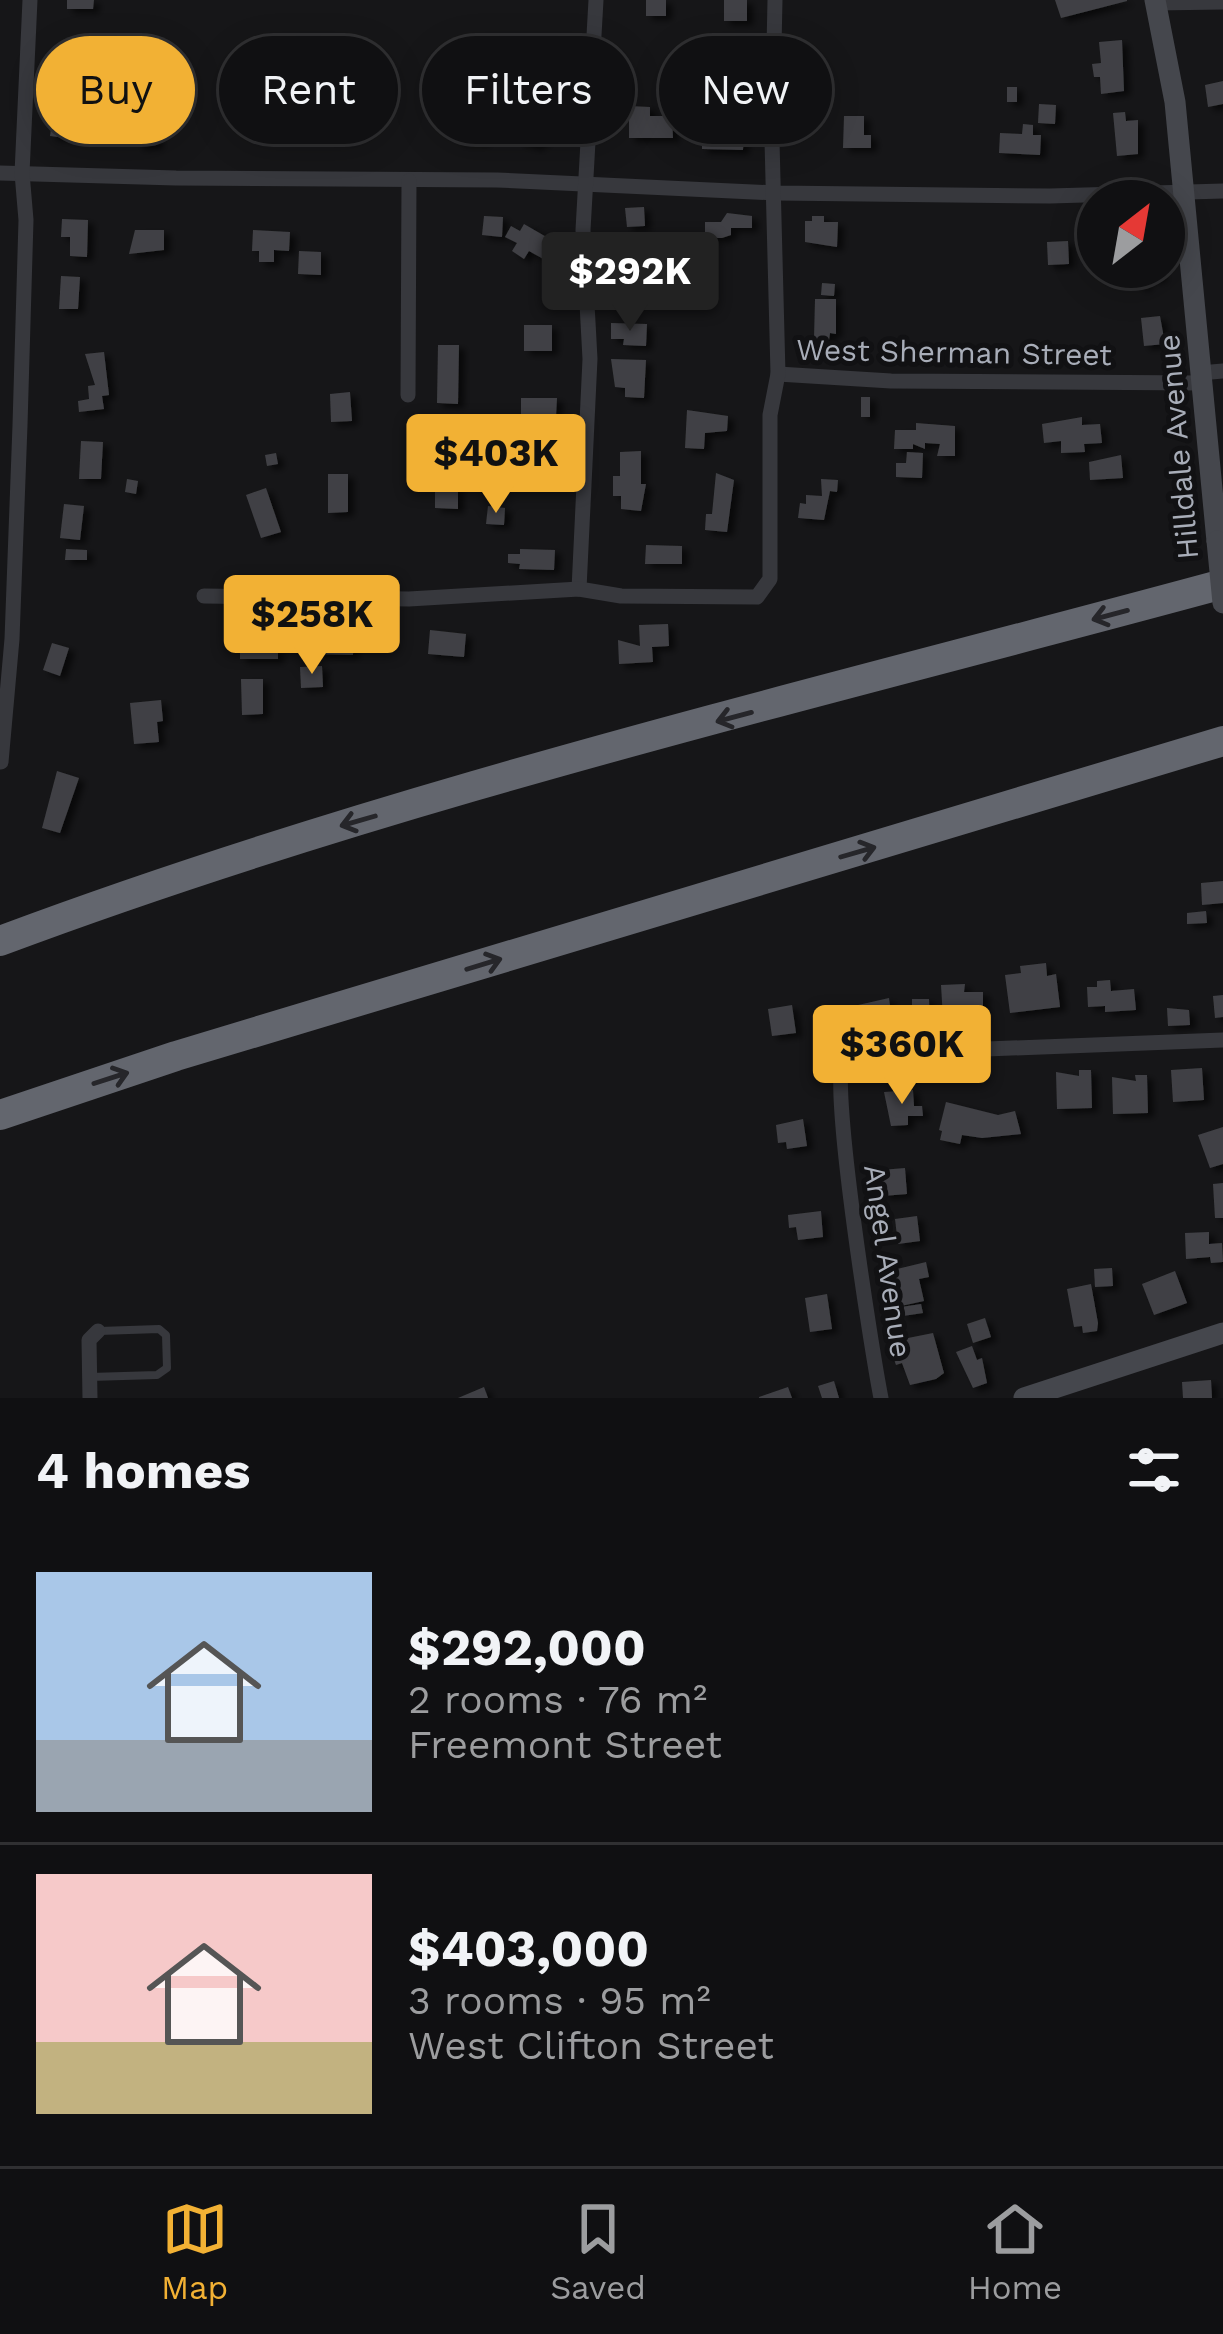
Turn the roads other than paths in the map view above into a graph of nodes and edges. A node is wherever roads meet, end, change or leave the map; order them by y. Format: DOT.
graph roads {
  1 [pos="30,0"];
  2 [pos="596,0"];
  3 [pos="775,0"];
  4 [pos="1155,2"];
  5 [pos="1223,2"];
  6 [pos="0,172"];
  7 [pos="22,173"];
  8 [pos="1181,180"];
  9 [pos="409,181"];
  10 [pos="587,183"];
  11 [pos="1223,191"];
  12 [pos="774,193"];
  13 [pos="1185,193"];
  14 [pos="1077,195"];
  15 [pos="1185,214"];
  16 [pos="778,374"];
  17 [pos="1208,376"];
  18 [pos="408,395"];
  19 [pos="1223,584"];
  20 [pos="579,589"];
  21 [pos="204,596"];
  22 [pos="1223,603"];
  23 [pos="1223,741"];
  24 [pos="1,762"];
  25 [pos="0,941"];
  26 [pos="1223,1040"];
  27 [pos="0,1115"];
  28 [pos="98,1331"];
  29 [pos="1223,1333"];
  30 [pos="90,1377"];
  31 [pos="90,1398"];
  32 [pos="881,1398"];
  33 [pos="1027,1398"];
  1 -- 7 [label="street"];
  2 -- 10 [label="street"];
  3 -- 12 [label="street"];
  4 -- 5 [label="street"];
  4 -- 8 [label="main road, Hilldale Avenue"];
  6 -- 7 [label="street"];
  7 -- 9 [label="street"];
  7 -- 24 [label="street"];
  9 -- 10 [label="street"];
  9 -- 18 [label="street"];
  10 -- 12 [label="street"];
  10 -- 20 [label="street"];
  11 -- 13 [label="street"];
  12 -- 14 [label="street"];
  12 -- 16 [label="street"];
  15 -- 17 [label="main road, Hilldale Avenue"];
  16 -- 17 [label="street, West Sherman Street"];
  16 -- 20 [label="street"];
  17 -- 22 [label="main road, Hilldale Avenue, bridge"];
  19 -- 25 [label="highway, one-way"];
  20 -- 21 [label="street"];
  27 -- 23 [label="highway, one-way"];
  26 -- 32 [label="street, Angel Avenue"];
  28 -- 30 [label="street"];
  28 -- 30 [label="lane"];
  29 -- 33 [label="main road"];
  30 -- 31 [label="street"];
}
